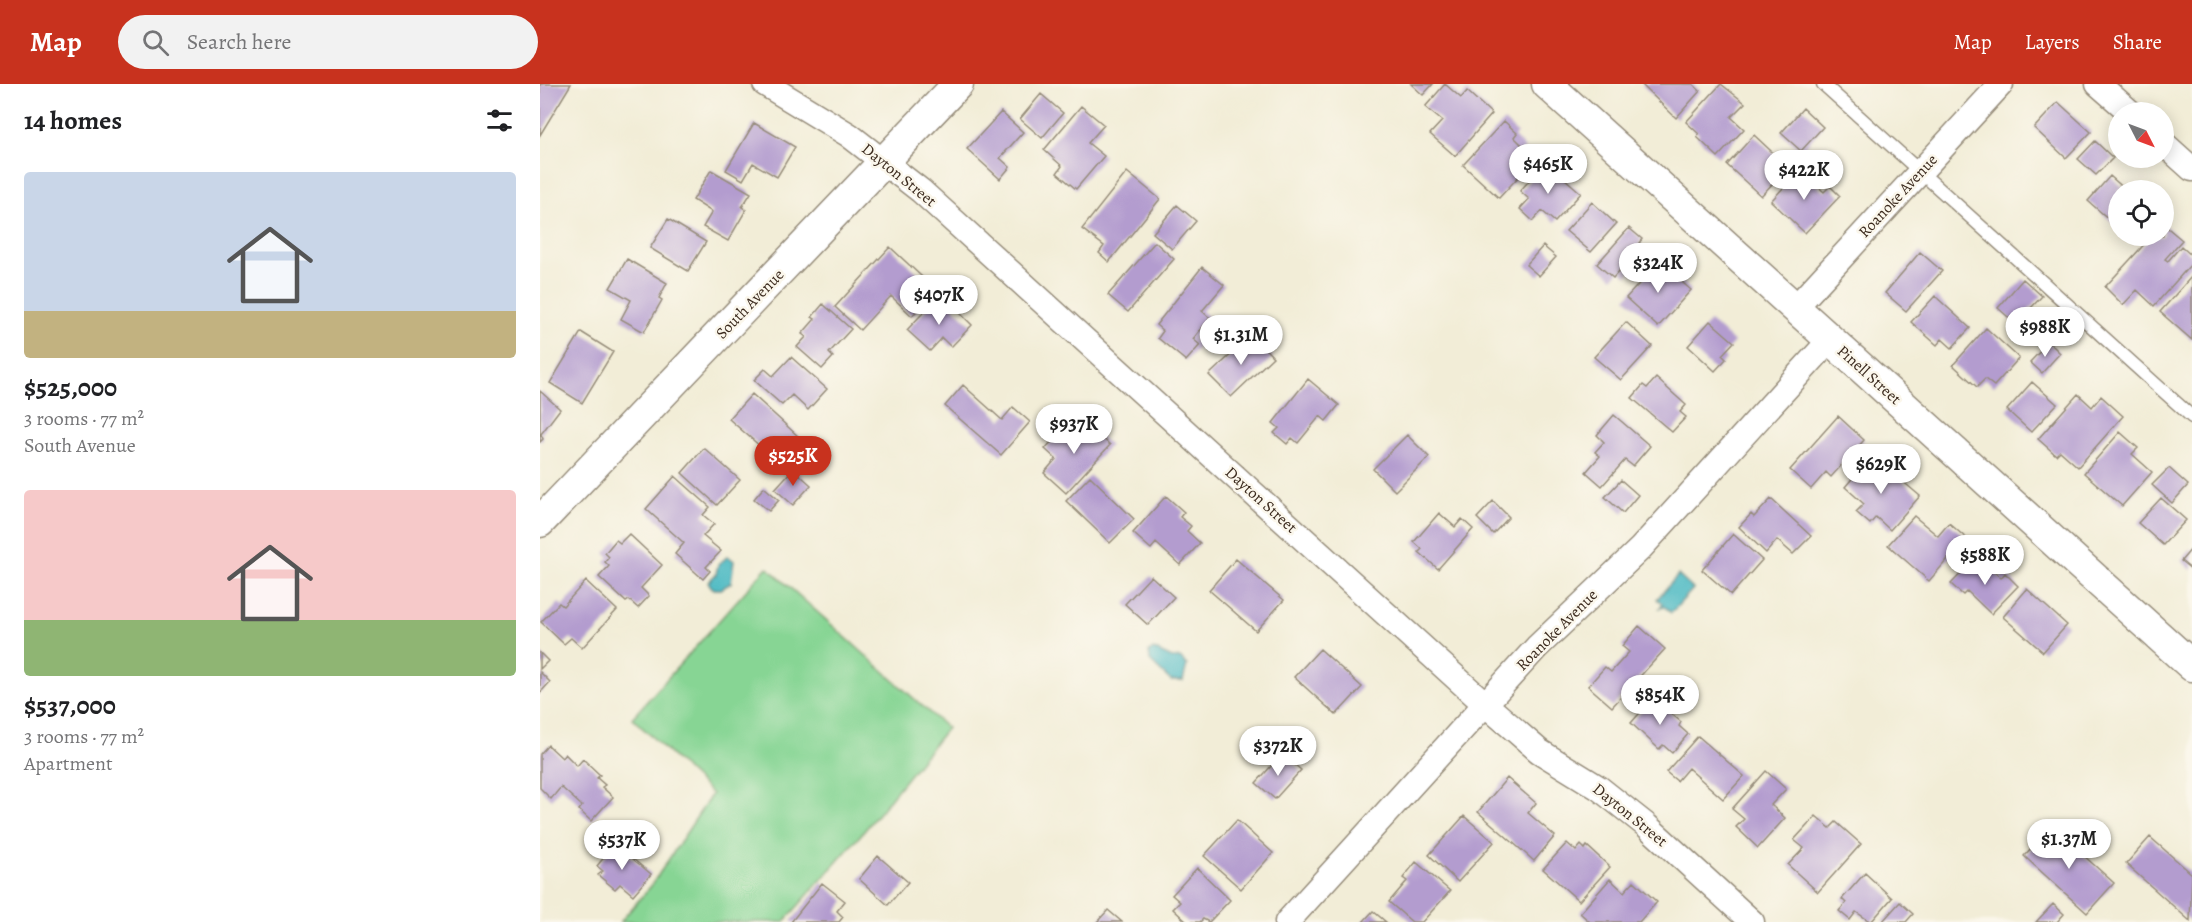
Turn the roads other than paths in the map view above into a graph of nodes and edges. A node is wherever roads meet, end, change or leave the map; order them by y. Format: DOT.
graph roads {
  1 [pos="765,84"];
  2 [pos="958,84"];
  3 [pos="1546,84"];
  4 [pos="1823,84"];
  5 [pos="2001,84"];
  6 [pos="2098,84"];
  7 [pos="2119,102"];
  8 [pos="2174,153"];
  9 [pos="886,162"];
  10 [pos="2192,169"];
  11 [pos="1920,172"];
  12 [pos="1795,308"];
  13 [pos="1830,340"];
  14 [pos="2192,417"];
  15 [pos="540,522"];
  16 [pos="2192,666"];
  17 [pos="1485,704"];
  18 [pos="1287,922"];
  19 [pos="1752,922"];
  1 -- 9 [label="street, Dayton Street"];
  2 -- 9 [label="street, South Avenue"];
  3 -- 12 [label="street, Pinell Street"];
  4 -- 11 [label="lane"];
  5 -- 11 [label="street, Roanoke Avenue"];
  6 -- 7 [label="street"];
  8 -- 10 [label="street"];
  9 -- 15 [label="street, South Avenue"];
  9 -- 17 [label="street, Dayton Street"];
  11 -- 12 [label="street, Roanoke Avenue"];
  11 -- 14 [label="lane"];
  12 -- 13 [label="street, Pinell Street"];
  13 -- 16 [label="street, Pinell Street"];
  13 -- 17 [label="street, Roanoke Avenue"];
  17 -- 18 [label="street, Roanoke Avenue"];
  17 -- 19 [label="street, Dayton Street"];
}
